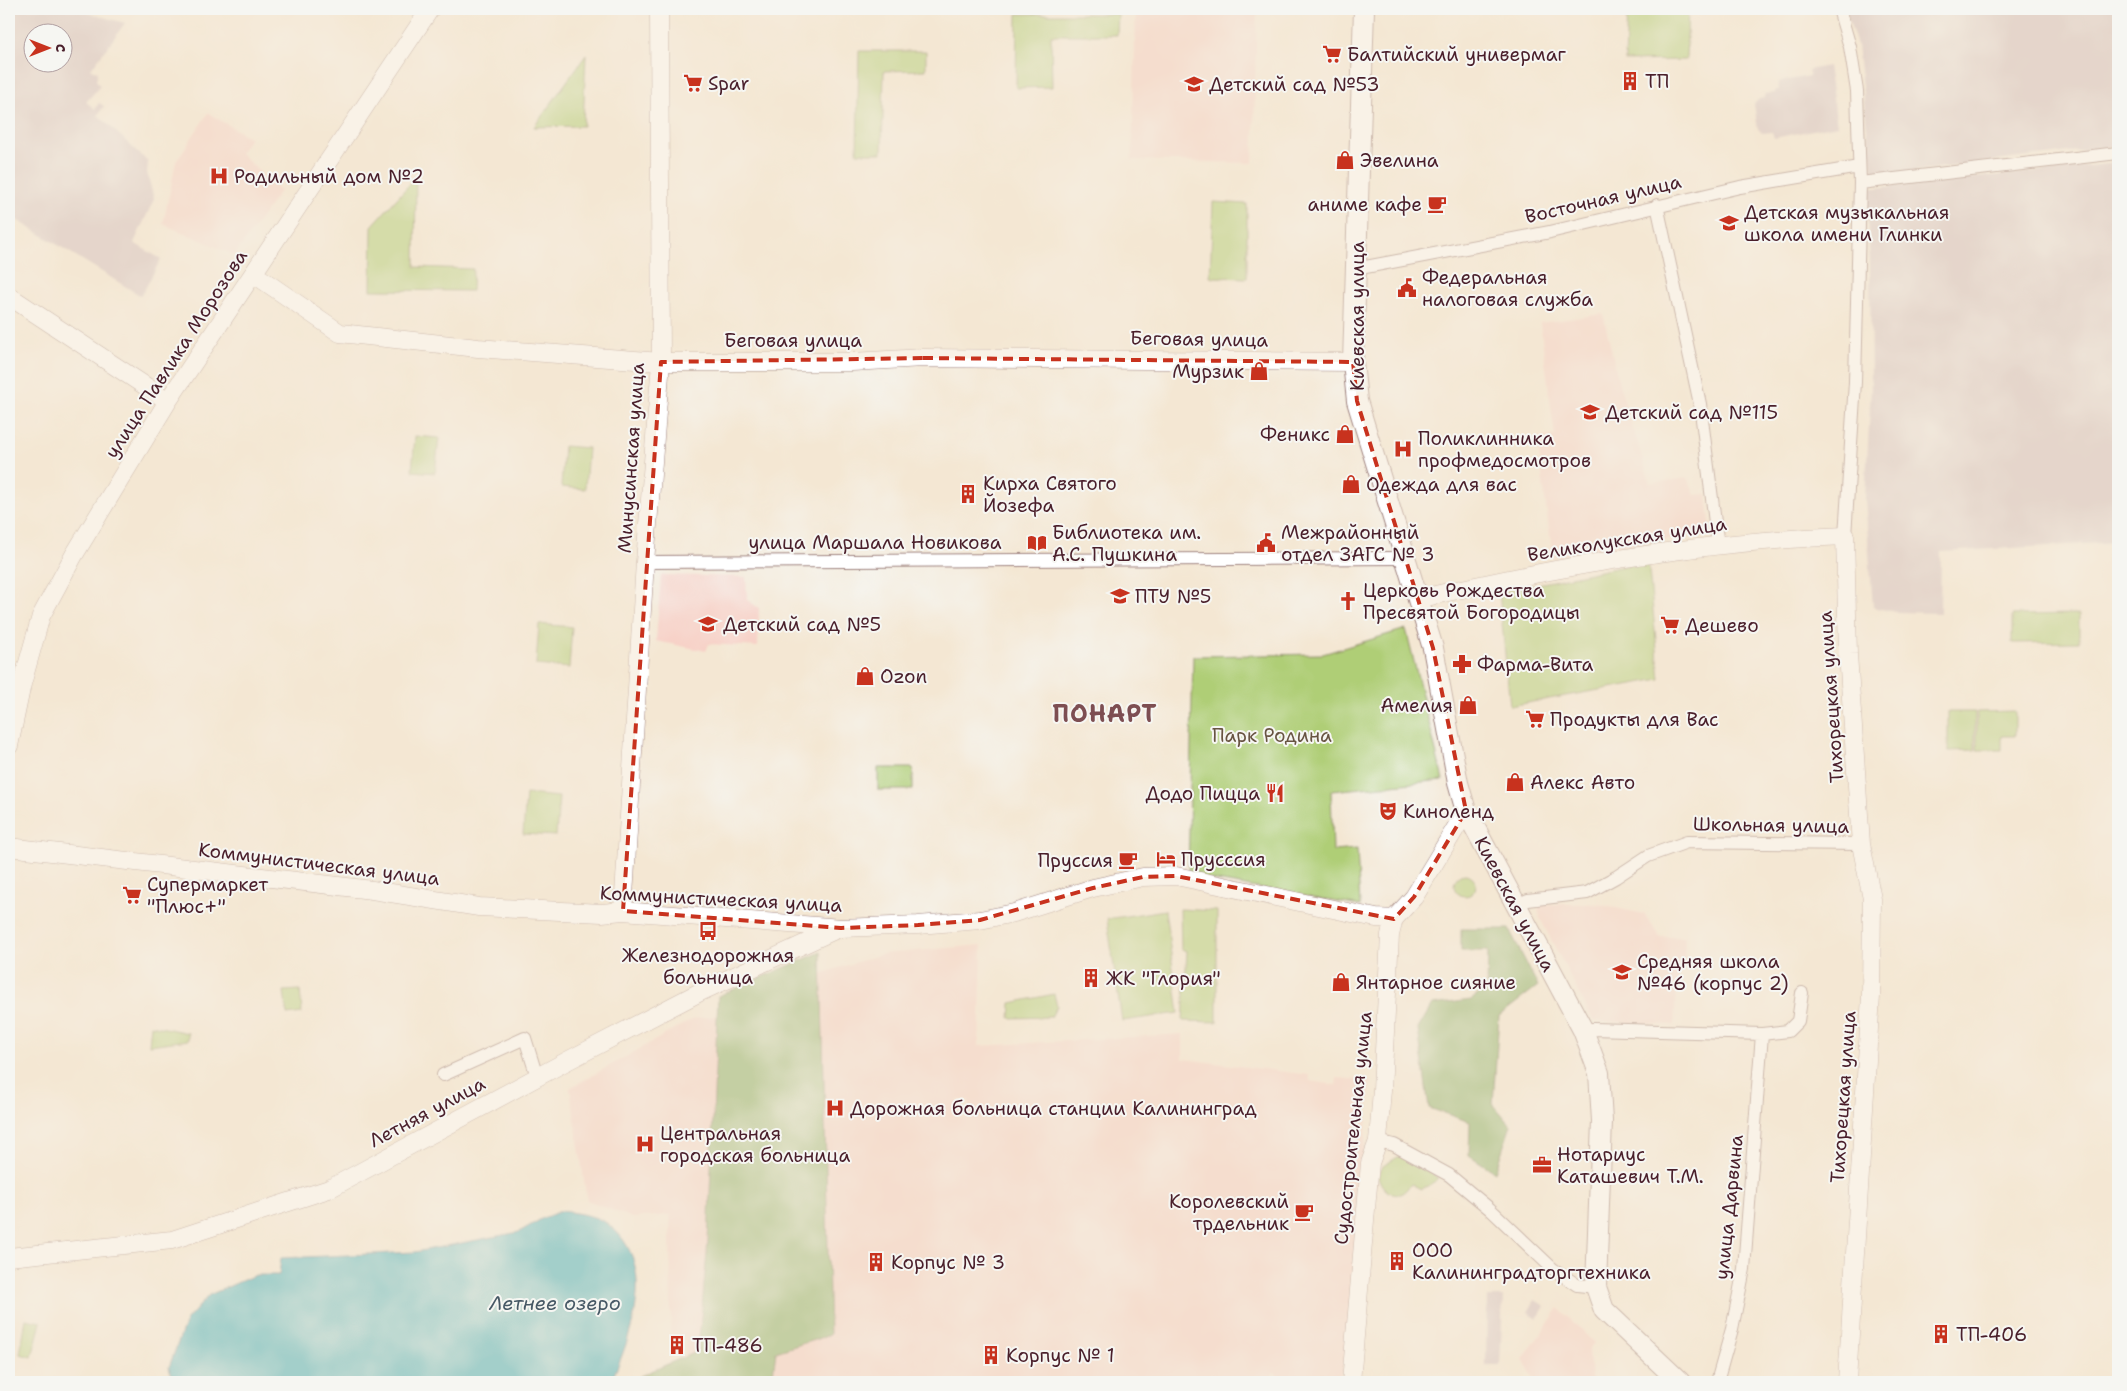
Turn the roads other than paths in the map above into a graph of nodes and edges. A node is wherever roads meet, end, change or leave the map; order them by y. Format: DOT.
graph roads {
  1 [pos="430,9"];
  2 [pos="659,9"];
  3 [pos="1364,9"];
  4 [pos="1839,9"];
  5 [pos="2118,153"];
  6 [pos="1859,167"];
  7 [pos="1860,183"];
  8 [pos="1657,205"];
  9 [pos="1355,269"];
  10 [pos="254,274"];
  11 [pos="9,296"];
  12 [pos="661,362"];
  13 [pos="1353,362"];
  14 [pos="168,401"];
  15 [pos="1845,536"];
  16 [pos="1718,546"];
  17 [pos="1405,558"];
  18 [pos="645,562"];
  19 [pos="1418,599"];
  20 [pos="9,746"];
  21 [pos="1466,811"];
  22 [pos="1860,844"];
  23 [pos="9,847"];
  24 [pos="1516,906"];
  25 [pos="623,910"];
  26 [pos="1394,919"];
  27 [pos="841,928"];
  28 [pos="1802,993"];
  29 [pos="1583,1030"];
  30 [pos="1762,1034"];
  31 [pos="443,1075"];
  32 [pos="537,1077"];
  33 [pos="1378,1141"];
  34 [pos="9,1257"];
  35 [pos="1596,1287"];
  36 [pos="1351,1382"];
  37 [pos="1680,1382"];
  38 [pos="1717,1382"];
  39 [pos="1846,1382"];
  1 -- 10 [label="street, улица Павлика Морозова"];
  2 -- 12 [label="street, Минусинская улица"];
  3 -- 9 [label="main road, Киевская улица"];
  4 -- 6 [label="street, Тихорецкая улица"];
  5 -- 7 [label="street"];
  6 -- 7 [label="street, Тихорецкая улица"];
  6 -- 8 [label="street, Восточная улица"];
  7 -- 15 [label="street, Тихорецкая улица"];
  8 -- 9 [label="street, Восточная улица"];
  8 -- 16 [label="street"];
  9 -- 13 [label="main road, Киевская улица"];
  10 -- 12 [label="street, Беговая улица"];
  10 -- 14 [label="street, улица Павлика Морозова"];
  11 -- 14 [label="street"];
  12 -- 13 [label="street, Беговая улица"];
  12 -- 18 [label="street, Минусинская улица"];
  13 -- 17 [label="main road, Киевская улица"];
  14 -- 20 [label="street, улица Павлика Морозова"];
  15 -- 16 [label="street, Великолукская улица"];
  15 -- 22 [label="street, Тихорецкая улица"];
  16 -- 19 [label="street, Великолукская улица"];
  17 -- 18 [label="street, улица Маршала Новикова"];
  17 -- 19 [label="main road, Киевская улица"];
  18 -- 25 [label="street, Минусинская улица"];
  19 -- 21 [label="main road, Киевская улица"];
  21 -- 24 [label="main road, Киевская улица"];
  21 -- 26 [label="street"];
  22 -- 24 [label="street, Школьная улица"];
  22 -- 39 [label="street, Тихорецкая улица"];
  23 -- 25 [label="street, Коммунистическая улица"];
  24 -- 29 [label="main road, Киевская улица"];
  25 -- 27 [label="street, Коммунистическая улица"];
  26 -- 27 [label="street, Коммунистическая улица"];
  26 -- 33 [label="street, Судостроительная улица"];
  27 -- 32 [label="street, Летняя улица"];
  28 -- 30 [label="street"];
  29 -- 30 [label="street"];
  29 -- 35 [label="main road, Киевская улица"];
  30 -- 38 [label="street, улица Дарвина"];
  31 -- 32 [label="street"];
  32 -- 34 [label="street, Летняя улица"];
  33 -- 35 [label="street"];
  33 -- 36 [label="street, Судостроительная улица"];
  35 -- 37 [label="main road, Киевская улица"];
}
